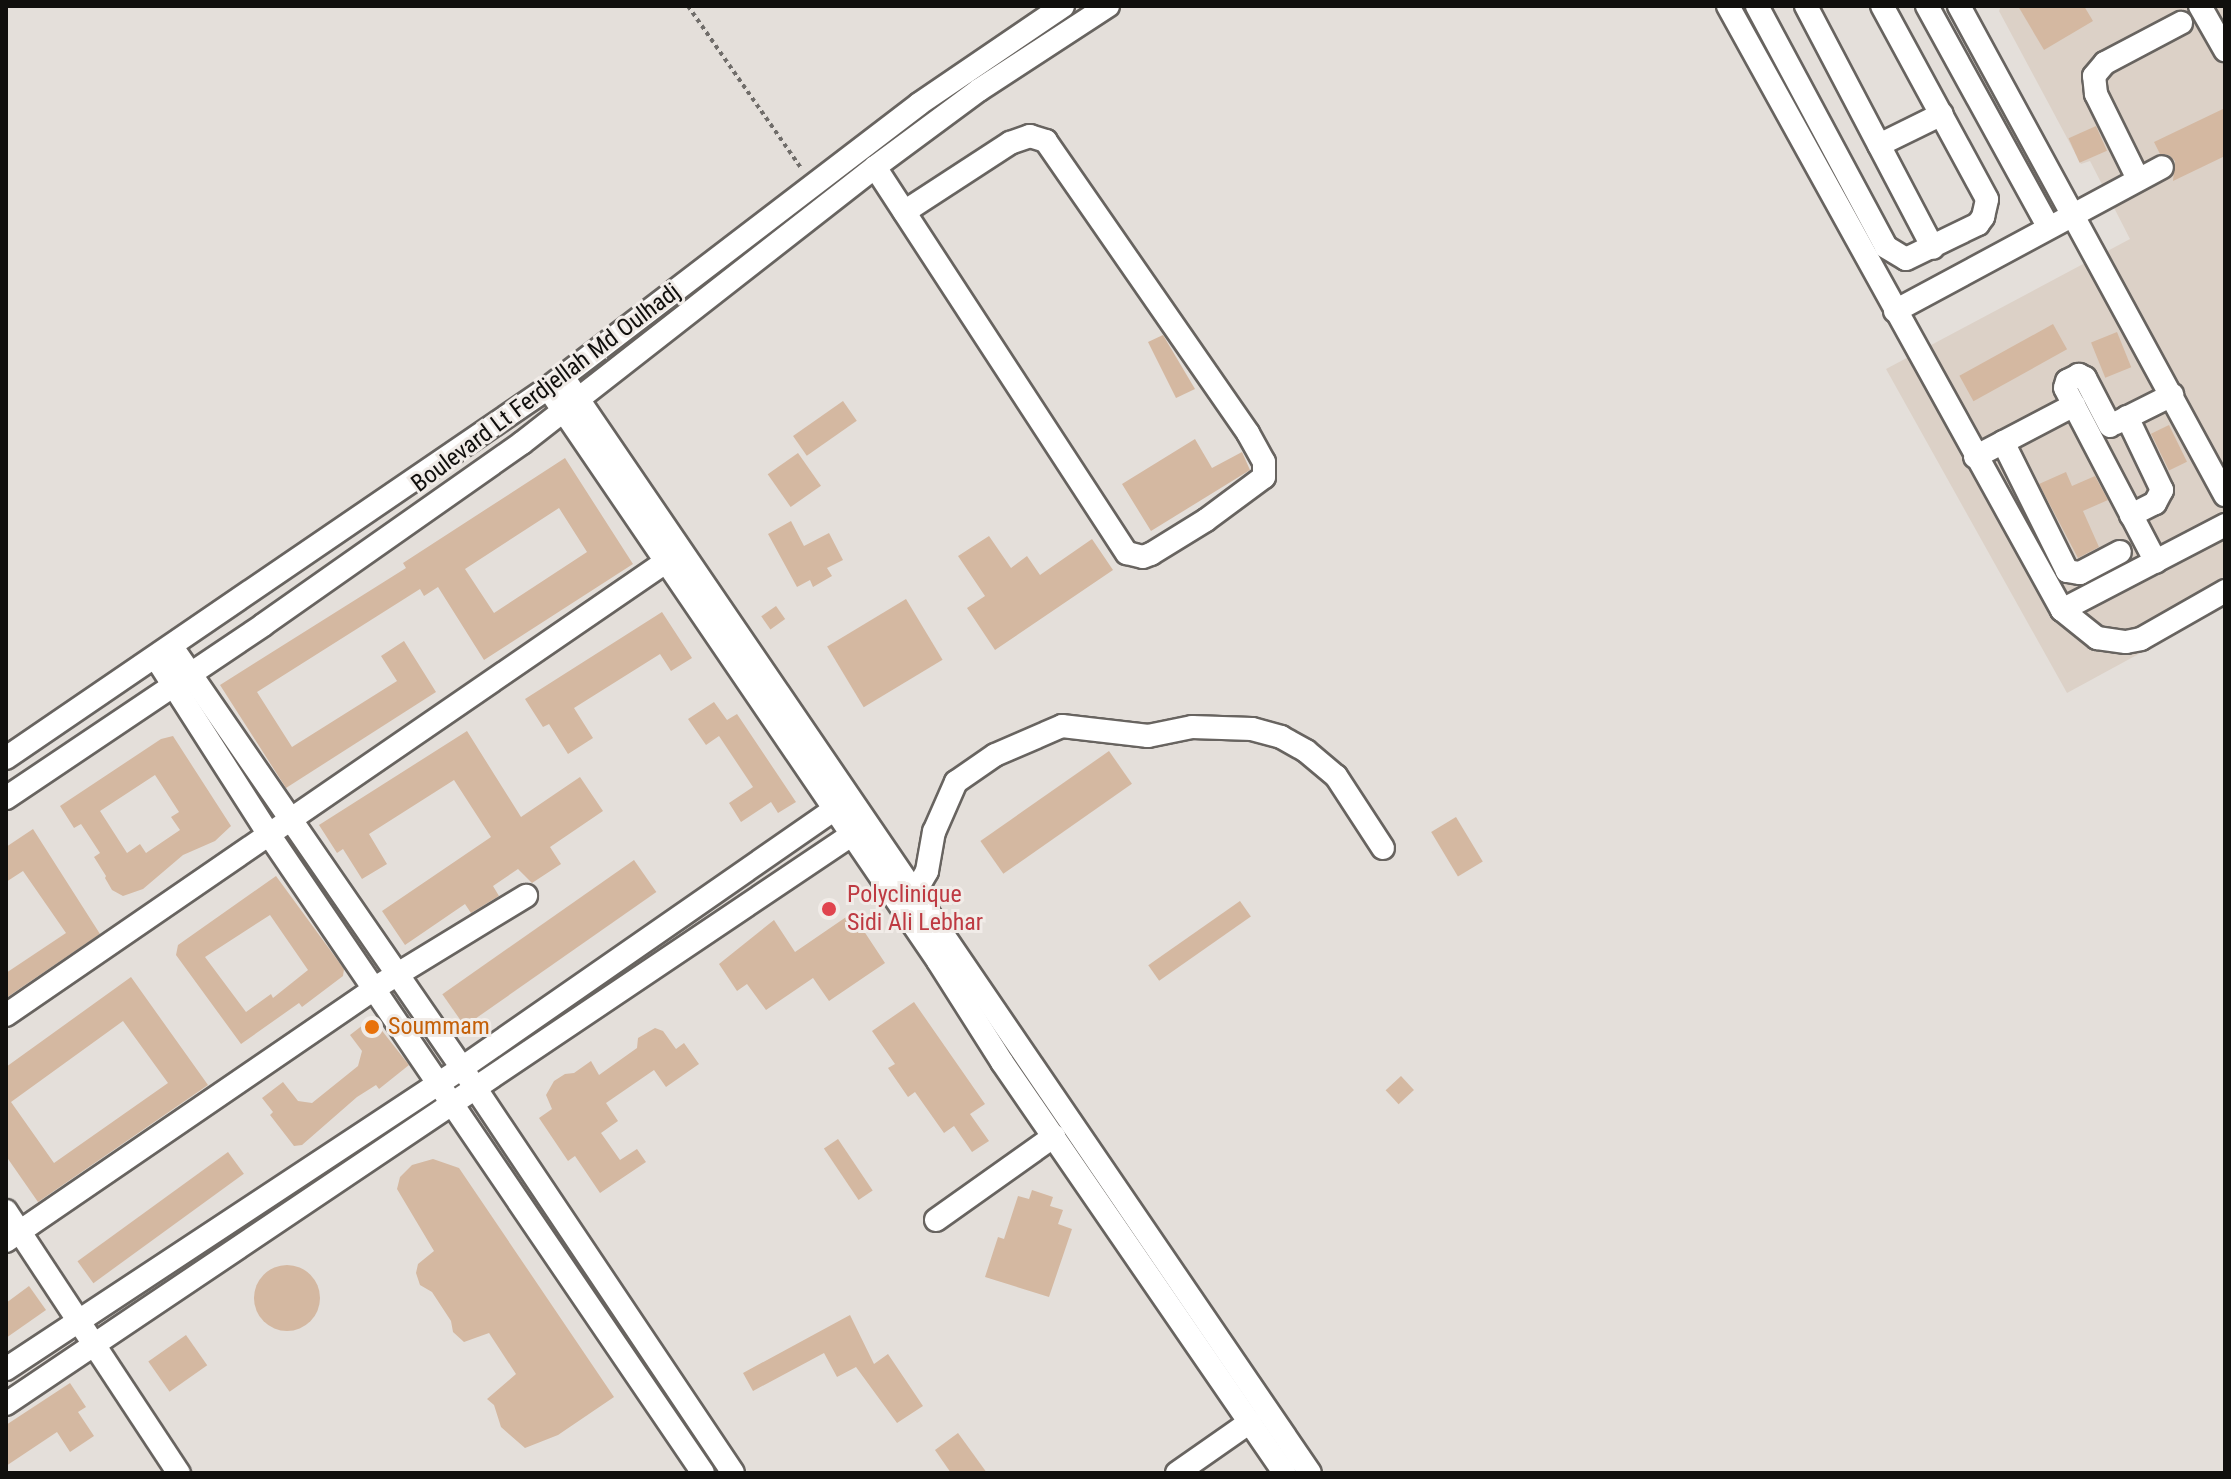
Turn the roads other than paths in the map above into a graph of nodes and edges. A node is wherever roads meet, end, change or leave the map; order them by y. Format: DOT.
graph roads {
  1 [pos="1063,6"];
  2 [pos="1108,6"];
  3 [pos="1728,6"];
  4 [pos="1757,6"];
  5 [pos="1806,6"];
  6 [pos="1882,6"];
  7 [pos="1927,6"];
  8 [pos="1959,6"];
  9 [pos="2200,6"];
  10 [pos="2181,23"];
  11 [pos="2225,50"];
  12 [pos="919,104"];
  13 [pos="1942,114"];
  14 [pos="933,124"];
  15 [pos="1879,145"];
  16 [pos="875,167"];
  17 [pos="2162,167"];
  18 [pos="2138,179"];
  19 [pos="806,190"];
  20 [pos="904,212"];
  21 [pos="2072,212"];
  22 [pos="813,216"];
  23 [pos="2048,226"];
  24 [pos="1879,233"];
  25 [pos="1858,244"];
  26 [pos="1933,248"];
  27 [pos="1895,311"];
  28 [pos="555,382"];
  29 [pos="2172,395"];
  30 [pos="571,406"];
  31 [pos="2107,427"];
  32 [pos="2003,442"];
  33 [pos="1975,457"];
  34 [pos="2225,495"];
  35 [pos="2137,512"];
  36 [pos="2225,525"];
  37 [pos="2120,552"];
  38 [pos="673,557"];
  39 [pos="2156,562"];
  40 [pos="2225,591"];
  41 [pos="2062,610"];
  42 [pos="164,652"];
  43 [pos="181,679"];
  44 [pos="6,758"];
  45 [pos="6,798"];
  46 [pos="841,804"];
  47 [pos="290,821"];
  48 [pos="859,830"];
  49 [pos="270,836"];
  50 [pos="1383,848"];
  51 [pos="915,892"];
  52 [pos="526,896"];
  53 [pos="397,976"];
  54 [pos="375,988"];
  55 [pos="6,1015"];
  56 [pos="462,1068"];
  57 [pos="440,1082"];
  58 [pos="476,1089"];
  59 [pos="455,1103"];
  60 [pos="1054,1136"];
  61 [pos="6,1211"];
  62 [pos="936,1220"];
  63 [pos="13,1236"];
  64 [pos="80,1319"];
  65 [pos="96,1344"];
  66 [pos="6,1369"];
  67 [pos="6,1404"];
  68 [pos="1250,1422"];
  69 [pos="179,1473"];
  70 [pos="703,1473"];
  71 [pos="733,1473"];
  72 [pos="1177,1473"];
  73 [pos="1285,1473"];
  74 [pos="1310,1473"];
  1 -- 12 [label="street, Boulevard Lt Ferdjellah Md Oulhadj"];
  2 -- 14 [label="street, Boulevard Lt Ferdjellah Md Oulhadj"];
  3 -- 25 [label="street"];
  4 -- 24 [label="street"];
  5 -- 15 [label="street"];
  6 -- 13 [label="street"];
  7 -- 23 [label="street"];
  8 -- 21 [label="street"];
  9 -- 11 [label="street"];
  10 -- 18 [label="street"];
  12 -- 14 [label="street"];
  12 -- 19 [label="street, Boulevard Lt Ferdjellah Md Oulhadj"];
  13 -- 15 [label="street"];
  13 -- 26 [label="street"];
  14 -- 16 [label="street, Boulevard Lt Ferdjellah Md Oulhadj"];
  15 -- 26 [label="street"];
  16 -- 20 [label="street"];
  16 -- 22 [label="street, Boulevard Lt Ferdjellah Md Oulhadj"];
  17 -- 18 [label="street"];
  18 -- 21 [label="street"];
  19 -- 22 [label="street"];
  19 -- 28 [label="street, Boulevard Lt Ferdjellah Md Oulhadj"];
  20 -- 20 [label="street"];
  21 -- 23 [label="street"];
  21 -- 29 [label="street"];
  22 -- 30 [label="street, Boulevard Lt Ferdjellah Md Oulhadj"];
  23 -- 27 [label="street"];
  24 -- 25 [label="street"];
  24 -- 26 [label="street"];
  25 -- 27 [label="street"];
  27 -- 33 [label="street"];
  28 -- 30 [label="street"];
  28 -- 42 [label="street, Boulevard Lt Ferdjellah Md Oulhadj"];
  29 -- 31 [label="street"];
  29 -- 34 [label="street"];
  30 -- 38 [label="street"];
  30 -- 43 [label="street, Boulevard Lt Ferdjellah Md Oulhadj"];
  31 -- 32 [label="street"];
  31 -- 35 [label="street"];
  31 -- 35 [label="street"];
  32 -- 33 [label="street"];
  32 -- 37 [label="street"];
  33 -- 41 [label="street"];
  35 -- 39 [label="street"];
  36 -- 39 [label="street"];
  38 -- 46 [label="street"];
  38 -- 47 [label="street"];
  39 -- 41 [label="street"];
  40 -- 41 [label="street"];
  42 -- 43 [label="street"];
  42 -- 44 [label="street, Boulevard Lt Ferdjellah Md Oulhadj"];
  43 -- 45 [label="street, Boulevard Lt Ferdjellah Md Oulhadj"];
  43 -- 47 [label="street"];
  43 -- 49 [label="street"];
  46 -- 48 [label="street"];
  46 -- 56 [label="street"];
  47 -- 49 [label="street"];
  47 -- 53 [label="street"];
  48 -- 51 [label="street"];
  48 -- 58 [label="street"];
  48 -- 60 [label="street"];
  49 -- 54 [label="street"];
  49 -- 55 [label="street"];
  50 -- 51 [label="street"];
  51 -- 74 [label="street"];
  52 -- 53 [label="street"];
  53 -- 54 [label="street"];
  53 -- 56 [label="street"];
  54 -- 57 [label="street"];
  54 -- 63 [label="street"];
  56 -- 57 [label="street"];
  56 -- 58 [label="street"];
  57 -- 59 [label="street"];
  57 -- 64 [label="street"];
  58 -- 59 [label="street"];
  58 -- 71 [label="street"];
  59 -- 65 [label="street"];
  59 -- 70 [label="street"];
  60 -- 62 [label="street"];
  60 -- 68 [label="street"];
  61 -- 63 [label="street"];
  63 -- 64 [label="street"];
  64 -- 65 [label="street"];
  64 -- 66 [label="street"];
  65 -- 67 [label="street"];
  65 -- 69 [label="street"];
  68 -- 72 [label="street"];
  68 -- 73 [label="street"];
}
